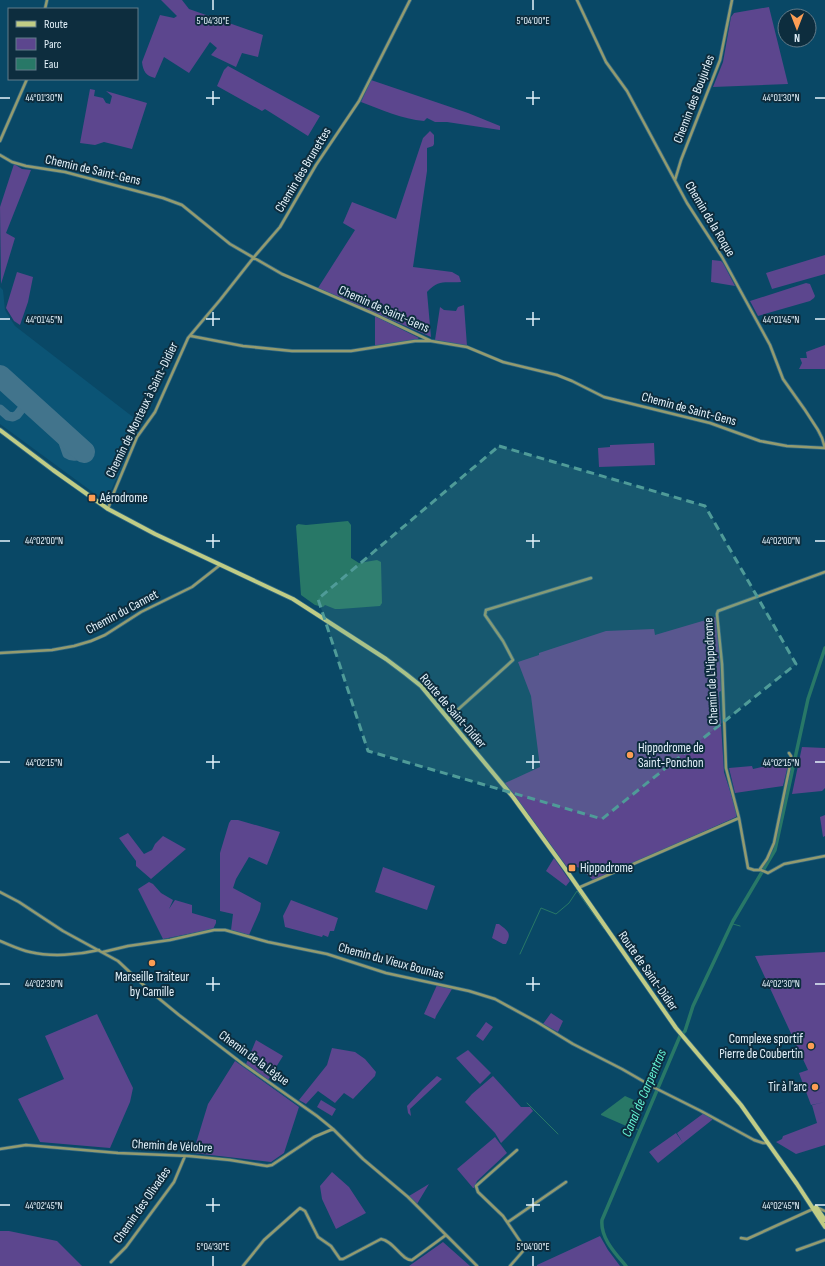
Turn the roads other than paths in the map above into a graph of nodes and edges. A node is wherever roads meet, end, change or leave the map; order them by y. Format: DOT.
graph roads {
  1 [pos="410,0"];
  2 [pos="578,0"];
  3 [pos="732,0"];
  4 [pos="27,80"];
  5 [pos="0,141"];
  6 [pos="0,154"];
  7 [pos="675,180"];
  8 [pos="254,257"];
  9 [pos="191,336"];
  10 [pos="431,341"];
  11 [pos="0,430"];
  12 [pos="825,448"];
  13 [pos="111,498"];
  14 [pos="98,502"];
  15 [pos="107,508"];
  16 [pos="220,565"];
  17 [pos="825,572"];
  18 [pos="592,578"];
  19 [pos="0,653"];
  20 [pos="449,720"];
  21 [pos="789,753"];
  22 [pos="739,818"];
  23 [pos="825,856"];
  24 [pos="760,870"];
  25 [pos="578,888"];
  26 [pos="0,892"];
  27 [pos="0,941"];
  28 [pos="99,950"];
  29 [pos="102,952"];
  30 [pos="333,1129"];
  31 [pos="768,1143"];
  32 [pos="0,1149"];
  33 [pos="517,1150"];
  34 [pos="186,1156"];
  35 [pos="566,1182"];
  36 [pos="815,1209"];
  37 [pos="824,1213"];
  38 [pos="508,1222"];
  39 [pos="824,1224"];
  40 [pos="446,1235"];
  41 [pos="741,1238"];
  42 [pos="825,1240"];
  43 [pos="797,1250"];
  44 [pos="111,1262"];
  45 [pos="243,1266"];
  46 [pos="477,1266"];
  47 [pos="510,1266"];
  1 -- 8 [label="street, Chemin des Brunettes"];
  2 -- 7 [label="street, Chemin de la Roque"];
  3 -- 7 [label="street, Chemin des Boujurles"];
  4 -- 5 [label="street"];
  6 -- 8 [label="street, Chemin de Saint-Gens"];
  7 -- 12 [label="street, Chemin de la Roque"];
  8 -- 9 [label="street, Chemin des Brunettes"];
  8 -- 10 [label="street, Chemin de Saint-Gens"];
  9 -- 10 [label="street, Chemin de Monteux à Saint-Didier"];
  9 -- 13 [label="street, Chemin de Monteux à Saint-Didier"];
  10 -- 12 [label="street, Chemin de Saint-Gens"];
  11 -- 14 [label="main road, Route de Saint-Didier"];
  13 -- 14 [label="street"];
  13 -- 15 [label="street, Chemin de Monteux à Saint-Didier"];
  14 -- 15 [label="main road, Route de Saint-Didier"];
  15 -- 16 [label="main road, Route de Saint-Didier"];
  16 -- 19 [label="street, Chemin du Cannet"];
  16 -- 20 [label="main road, Route de Saint-Didier"];
  17 -- 22 [label="street, Chemin de L'Hippodrome"];
  18 -- 20 [label="street"];
  20 -- 25 [label="main road, Route de Saint-Didier"];
  21 -- 24 [label="street"];
  22 -- 24 [label="street"];
  22 -- 25 [label="street"];
  23 -- 24 [label="street"];
  25 -- 31 [label="main road, Route de Saint-Didier"];
  26 -- 28 [label="street, Chemin de la Lègue"];
  27 -- 28 [label="street"];
  28 -- 29 [label="street, Chemin de la Lègue"];
  29 -- 30 [label="street, Chemin de la Lègue"];
  29 -- 31 [label="street, Chemin du Vieux Bounias"];
  30 -- 34 [label="street, Chemin de Vélobre"];
  30 -- 40 [label="street, Chemin de la Lègue"];
  31 -- 36 [label="main road, Route de Saint-Didier"];
  32 -- 34 [label="street, Chemin de Vélobre"];
  33 -- 38 [label="street"];
  34 -- 44 [label="street, Chemin des Olivades"];
  35 -- 38 [label="street"];
  36 -- 37 [label="main road"];
  36 -- 39 [label="main road"];
  36 -- 41 [label="street"];
  37 -- 39 [label="main road"];
  38 -- 47 [label="street"];
  40 -- 45 [label="street"];
  40 -- 46 [label="street, Chemin de la Lègue"];
  42 -- 43 [label="street"];
}
